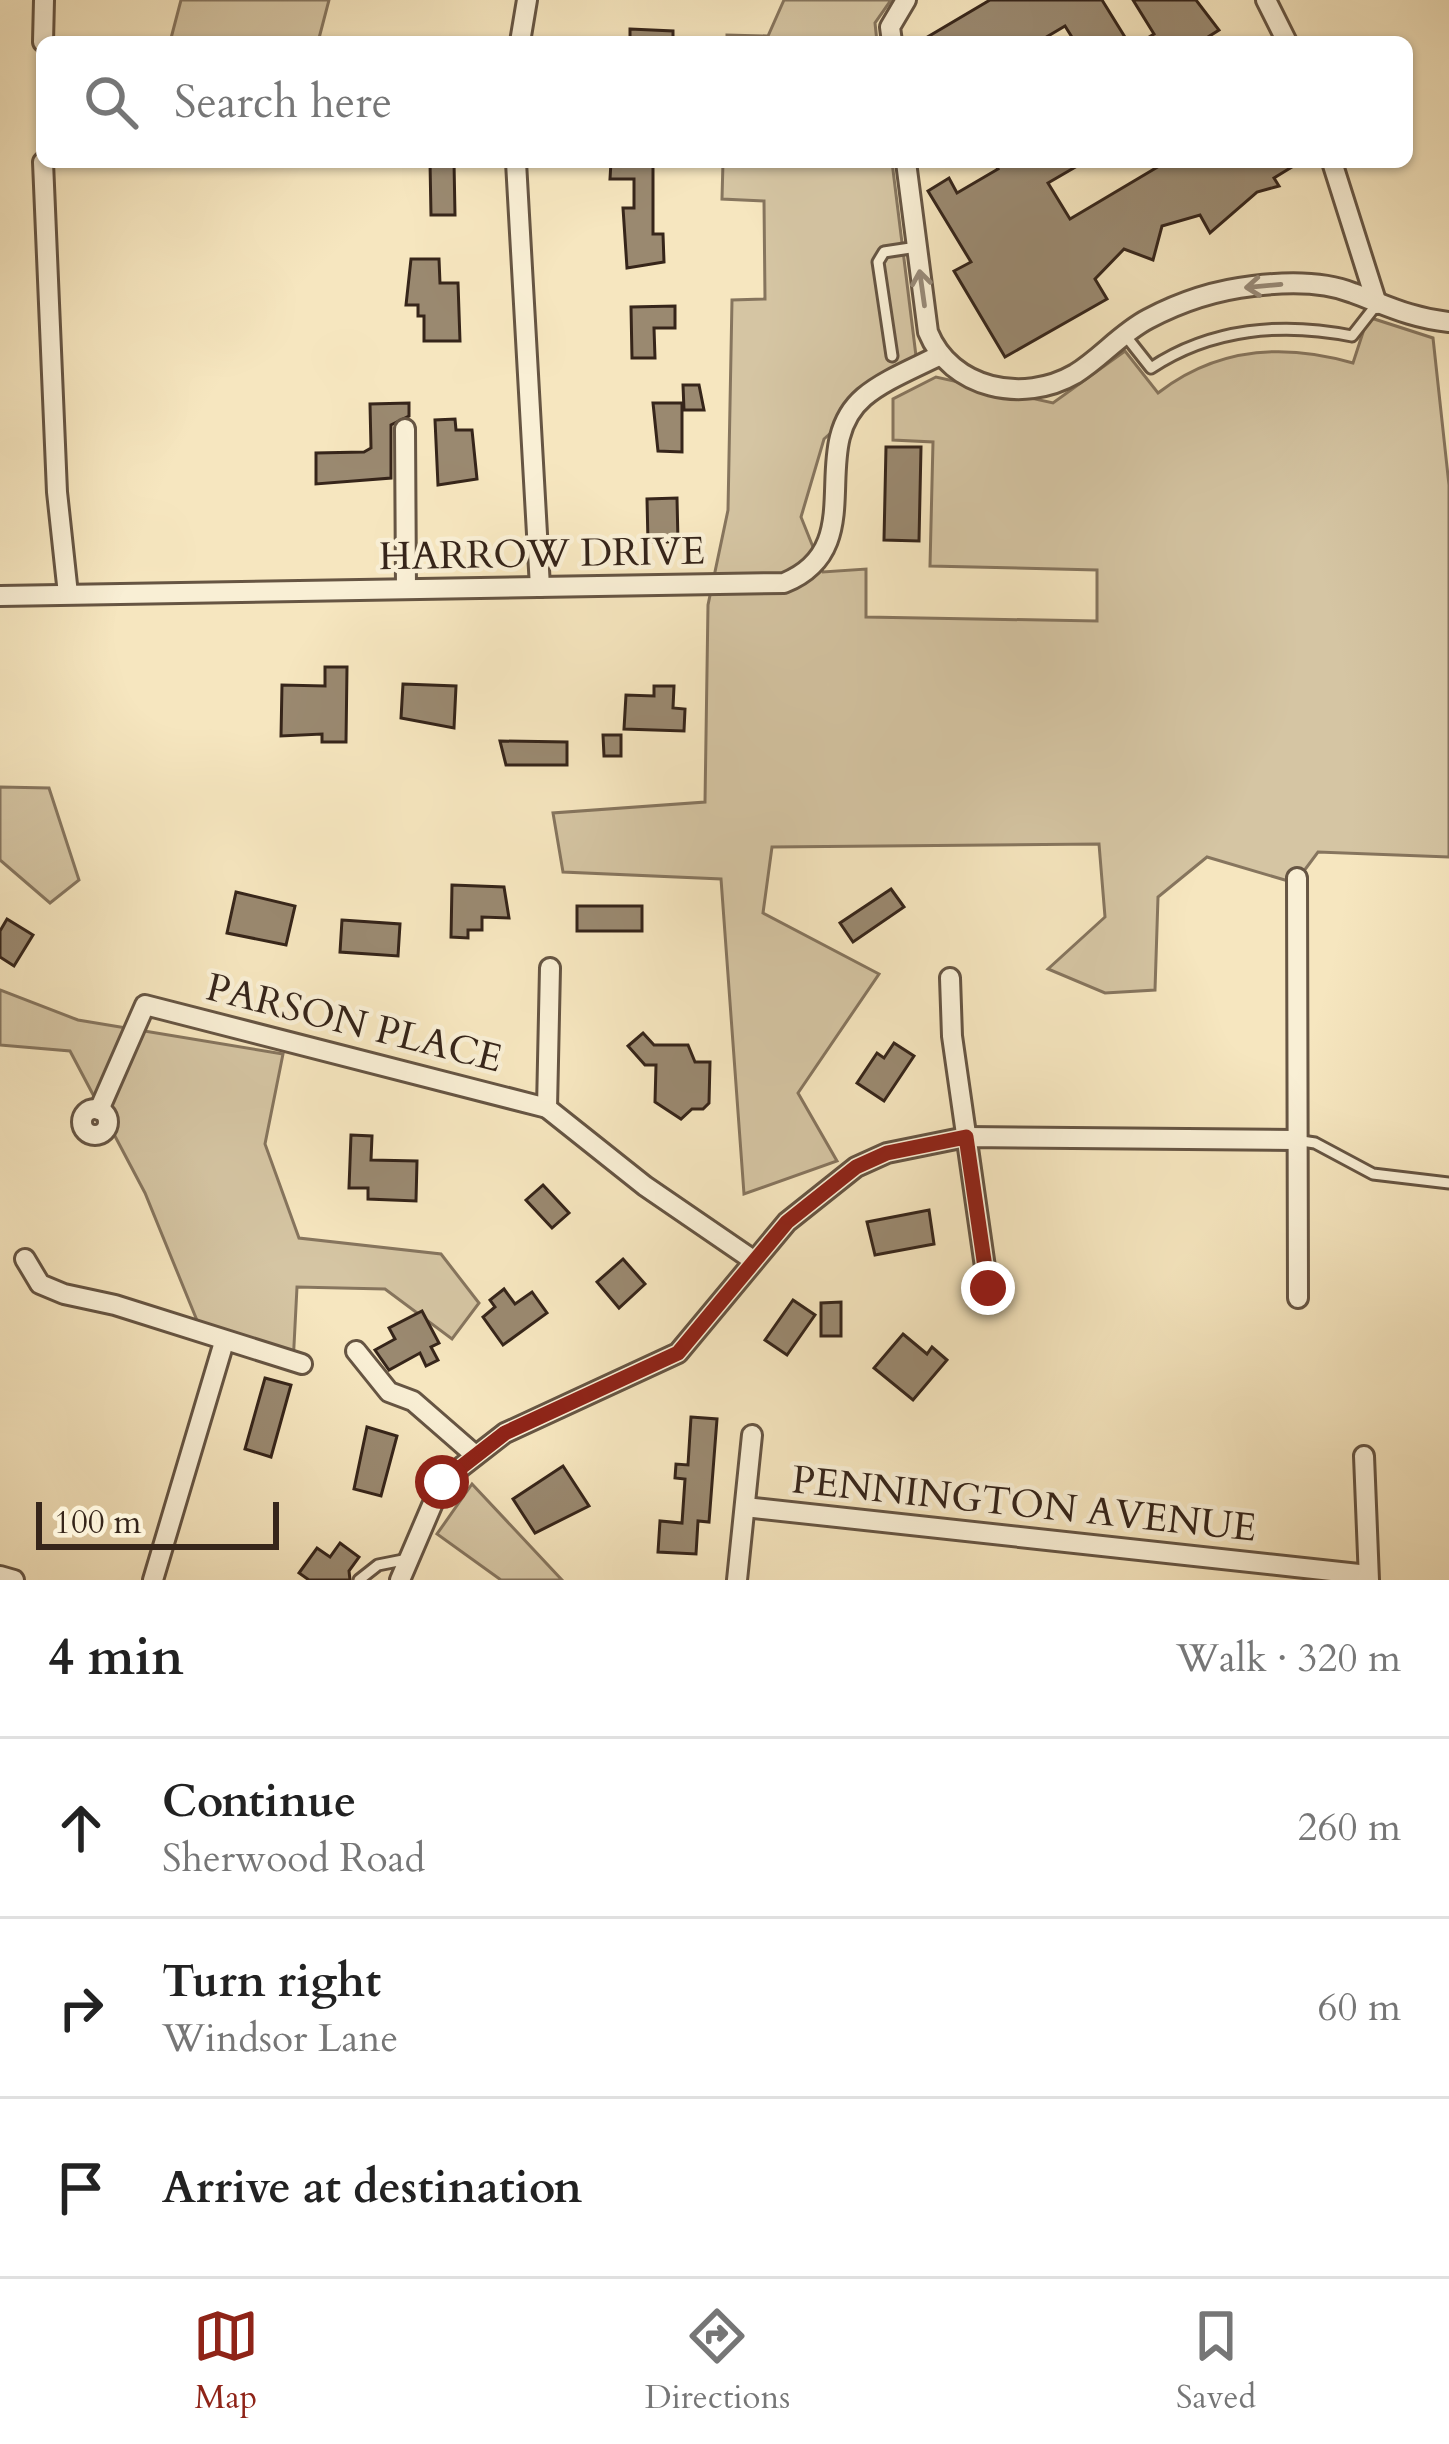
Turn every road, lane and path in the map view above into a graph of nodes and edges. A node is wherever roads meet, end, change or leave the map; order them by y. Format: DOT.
graph roads {
  1 [pos="44,0"];
  2 [pos="527,0"];
  3 [pos="906,0"];
  4 [pos="1267,0"];
  5 [pos="43,36"];
  6 [pos="521,36"];
  7 [pos="891,36"];
  8 [pos="1284,36"];
  9 [pos="43,168"];
  10 [pos="516,168"];
  11 [pos="907,168"];
  12 [pos="1334,168"];
  13 [pos="917,247"];
  14 [pos="1377,304"];
  15 [pos="1449,322"];
  16 [pos="1125,335"];
  17 [pos="892,356"];
  18 [pos="938,356"];
  19 [pos="405,429"];
  20 [pos="540,586"];
  21 [pos="406,589"];
  22 [pos="68,594"];
  23 [pos="0,596"];
  24 [pos="1297,878"];
  25 [pos="550,968"];
  26 [pos="950,978"];
  27 [pos="547,1108"];
  28 [pos="99,1110"];
  29 [pos="966,1137"];
  30 [pos="1294,1140"];
  31 [pos="1449,1183"];
  32 [pos="25,1258"];
  33 [pos="753,1260"];
  34 [pos="988,1288"];
  35 [pos="1298,1298"];
  36 [pos="224,1342"];
  37 [pos="356,1351"];
  38 [pos="302,1364"];
  39 [pos="752,1435"];
  40 [pos="475,1455"];
  41 [pos="1364,1456"];
  42 [pos="745,1507"];
  43 [pos="408,1559"];
  44 [pos="0,1576"];
  45 [pos="1368,1578"];
  46 [pos="14,1580"];
  47 [pos="153,1580"];
  48 [pos="358,1580"];
  49 [pos="400,1580"];
  50 [pos="737,1580"];
  1 -- 5 [label="street"];
  2 -- 6 [label="street"];
  3 -- 7 [label="street"];
  4 -- 8 [label="street"];
  9 -- 22 [label="street"];
  10 -- 20 [label="street"];
  11 -- 13 [label="street"];
  12 -- 14 [label="street"];
  13 -- 17 [label="lane"];
  18 -- 13 [label="street, one-way"];
  14 -- 15 [label="street"];
  14 -- 16 [label="street, one-way"];
  14 -- 16 [label="lane"];
  16 -- 18 [label="street"];
  18 -- 20 [label="street, HARROW DRIVE"];
  19 -- 21 [label="street"];
  20 -- 21 [label="street, HARROW DRIVE"];
  21 -- 22 [label="street, HARROW DRIVE"];
  22 -- 23 [label="street, HARROW DRIVE"];
  24 -- 30 [label="street"];
  25 -- 27 [label="street"];
  26 -- 29 [label="street"];
  27 -- 28 [label="street, PARSON PLACE"];
  27 -- 33 [label="street"];
  29 -- 30 [label="street"];
  29 -- 33 [label="street"];
  29 -- 34 [label="street"];
  30 -- 31 [label="lane"];
  30 -- 35 [label="street"];
  32 -- 36 [label="street"];
  33 -- 40 [label="street"];
  36 -- 38 [label="street"];
  36 -- 47 [label="street"];
  37 -- 40 [label="street"];
  39 -- 42 [label="street"];
  40 -- 43 [label="street"];
  41 -- 45 [label="street"];
  42 -- 45 [label="street, PENNINGTON AVENUE"];
  42 -- 50 [label="street"];
  43 -- 48 [label="lane"];
  43 -- 49 [label="street"];
  44 -- 46 [label="street"];
}
